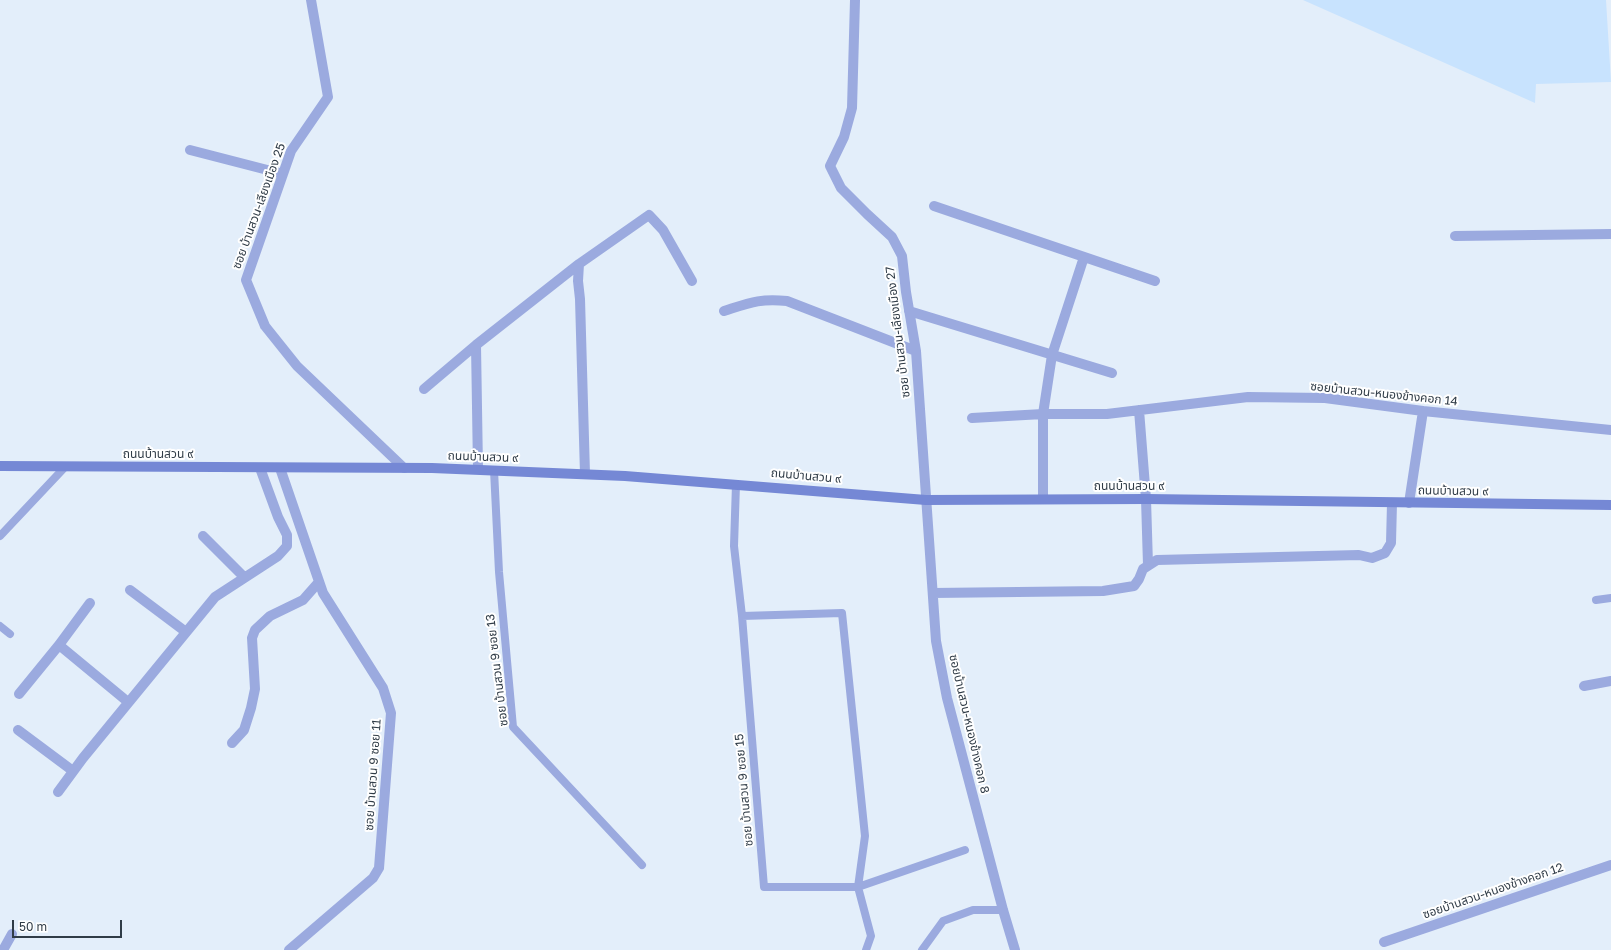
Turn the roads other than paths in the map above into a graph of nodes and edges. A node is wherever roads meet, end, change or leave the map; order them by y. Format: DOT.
graph roads {
  1 [pos="311,0"];
  2 [pos="855,0"];
  3 [pos="190,150"];
  4 [pos="283,174"];
  5 [pos="934,206"];
  6 [pos="1611,234"];
  7 [pos="1455,236"];
  8 [pos="1084,257"];
  9 [pos="579,264"];
  10 [pos="692,281"];
  11 [pos="1155,281"];
  12 [pos="909,311"];
  13 [pos="724,312"];
  14 [pos="476,345"];
  15 [pos="916,351"];
  16 [pos="1052,355"];
  17 [pos="1112,373"];
  18 [pos="424,389"];
  19 [pos="1140,410"];
  20 [pos="1423,411"];
  21 [pos="1043,414"];
  22 [pos="972,418"];
  23 [pos="1611,430"];
  24 [pos="0,466"];
  25 [pos="65,467"];
  26 [pos="260,468"];
  27 [pos="280,468"];
  28 [pos="404,468"];
  29 [pos="478,470"];
  30 [pos="494,470"];
  31 [pos="585,474"];
  32 [pos="736,484"];
  33 [pos="1043,499"];
  34 [pos="1146,499"];
  35 [pos="926,500"];
  36 [pos="1392,503"];
  37 [pos="1409,503"];
  38 [pos="1611,505"];
  39 [pos="0,536"];
  40 [pos="203,536"];
  41 [pos="1148,565"];
  42 [pos="244,577"];
  43 [pos="318,583"];
  44 [pos="130,590"];
  45 [pos="933,593"];
  46 [pos="1611,598"];
  47 [pos="1596,600"];
  48 [pos="90,603"];
  49 [pos="742,616"];
  50 [pos="0,626"];
  51 [pos="186,632"];
  52 [pos="10,634"];
  53 [pos="59,645"];
  54 [pos="1611,681"];
  55 [pos="1584,686"];
  56 [pos="19,694"];
  57 [pos="128,702"];
  58 [pos="18,730"];
  59 [pos="232,743"];
  60 [pos="73,771"];
  61 [pos="58,792"];
  62 [pos="965,850"];
  63 [pos="642,865"];
  64 [pos="1611,865"];
  65 [pos="858,887"];
  66 [pos="1003,910"];
  67 [pos="12,934"];
  68 [pos="1384,942"];
  69 [pos="3,950"];
  70 [pos="288,950"];
  71 [pos="866,950"];
  72 [pos="922,950"];
  73 [pos="1015,950"];
  1 -- 4 [label="street, ซอย บ้านสวน-เลียงเมือง 25"];
  2 -- 12 [label="street, ซอย บ้านสวน-เลียงเมือง 27"];
  3 -- 4 [label="street"];
  4 -- 28 [label="street, ซอย บ้านสวน-เลียงเมือง 25"];
  5 -- 8 [label="street"];
  6 -- 7 [label="street"];
  8 -- 11 [label="street"];
  8 -- 16 [label="street"];
  9 -- 10 [label="street"];
  9 -- 14 [label="street"];
  9 -- 31 [label="street"];
  12 -- 15 [label="street, ซอย บ้านสวน-เลียงเมือง 27"];
  12 -- 16 [label="street"];
  13 -- 15 [label="street"];
  14 -- 18 [label="street"];
  14 -- 29 [label="street"];
  15 -- 35 [label="street, ซอย บ้านสวน-เลียงเมือง 27"];
  16 -- 17 [label="street"];
  16 -- 21 [label="street"];
  19 -- 20 [label="street, ซอยบ้านสวน-หนองข้างคอก 14"];
  19 -- 21 [label="street, ซอยบ้านสวน-หนองข้างคอก 14"];
  19 -- 34 [label="street"];
  20 -- 23 [label="street, ซอยบ้านสวน-หนองข้างคอก 14"];
  20 -- 37 [label="street"];
  21 -- 22 [label="street, ซอยบ้านสวน-หนองข้างคอก 14"];
  21 -- 33 [label="street"];
  24 -- 25 [label="street, ถนนบ้านสวน ๙"];
  25 -- 26 [label="street, ถนนบ้านสวน ๙"];
  25 -- 39 [label="lane"];
  26 -- 27 [label="street, ถนนบ้านสวน ๙"];
  26 -- 42 [label="street"];
  27 -- 28 [label="street, ถนนบ้านสวน ๙"];
  27 -- 43 [label="street, ซอย บ้านสวน 9 ซอย 11"];
  28 -- 29 [label="street, ถนนบ้านสวน ๙"];
  29 -- 30 [label="street, ถนนบ้านสวน ๙"];
  30 -- 31 [label="street, ถนนบ้านสวน ๙"];
  30 -- 63 [label="lane, ซอย บ้านสวน 9 ซอย 13"];
  31 -- 32 [label="street, ถนนบ้านสวน ๙"];
  32 -- 35 [label="street, ถนนบ้านสวน ๙"];
  32 -- 49 [label="lane, ซอย บ้านสวน 9 ซอย 15"];
  33 -- 34 [label="street, ถนนบ้านสวน ๙"];
  33 -- 35 [label="street, ถนนบ้านสวน ๙"];
  34 -- 36 [label="street, ถนนบ้านสวน ๙"];
  34 -- 41 [label="street"];
  35 -- 45 [label="street, ซอยบ้านสวน-หนองข้างคอก 8"];
  36 -- 37 [label="street, ถนนบ้านสวน ๙"];
  36 -- 41 [label="street"];
  37 -- 38 [label="street, ถนนบ้านสวน ๙"];
  40 -- 42 [label="street"];
  41 -- 45 [label="street"];
  42 -- 51 [label="street"];
  43 -- 59 [label="street"];
  43 -- 70 [label="street, ซอย บ้านสวน 9 ซอย 11"];
  44 -- 51 [label="street"];
  45 -- 66 [label="street, ซอยบ้านสวน-หนองข้างคอก 8"];
  46 -- 47 [label="lane"];
  48 -- 53 [label="street"];
  49 -- 65 [label="lane, ซอย บ้านสวน 9 ซอย 15"];
  49 -- 65 [label="lane"];
  50 -- 52 [label="lane"];
  51 -- 57 [label="street"];
  53 -- 56 [label="street"];
  53 -- 57 [label="street"];
  54 -- 55 [label="street"];
  57 -- 60 [label="street"];
  58 -- 60 [label="street"];
  60 -- 61 [label="street"];
  62 -- 65 [label="lane, ซอย บ้านสวน 9 ซอย 15"];
  64 -- 68 [label="street, ซอยบ้านสวน-หนองข้างคอก 12"];
  65 -- 71 [label="lane"];
  66 -- 72 [label="lane"];
  66 -- 73 [label="street, ซอยบ้านสวน-หนองข้างคอก 8"];
  67 -- 69 [label="street"];
}
